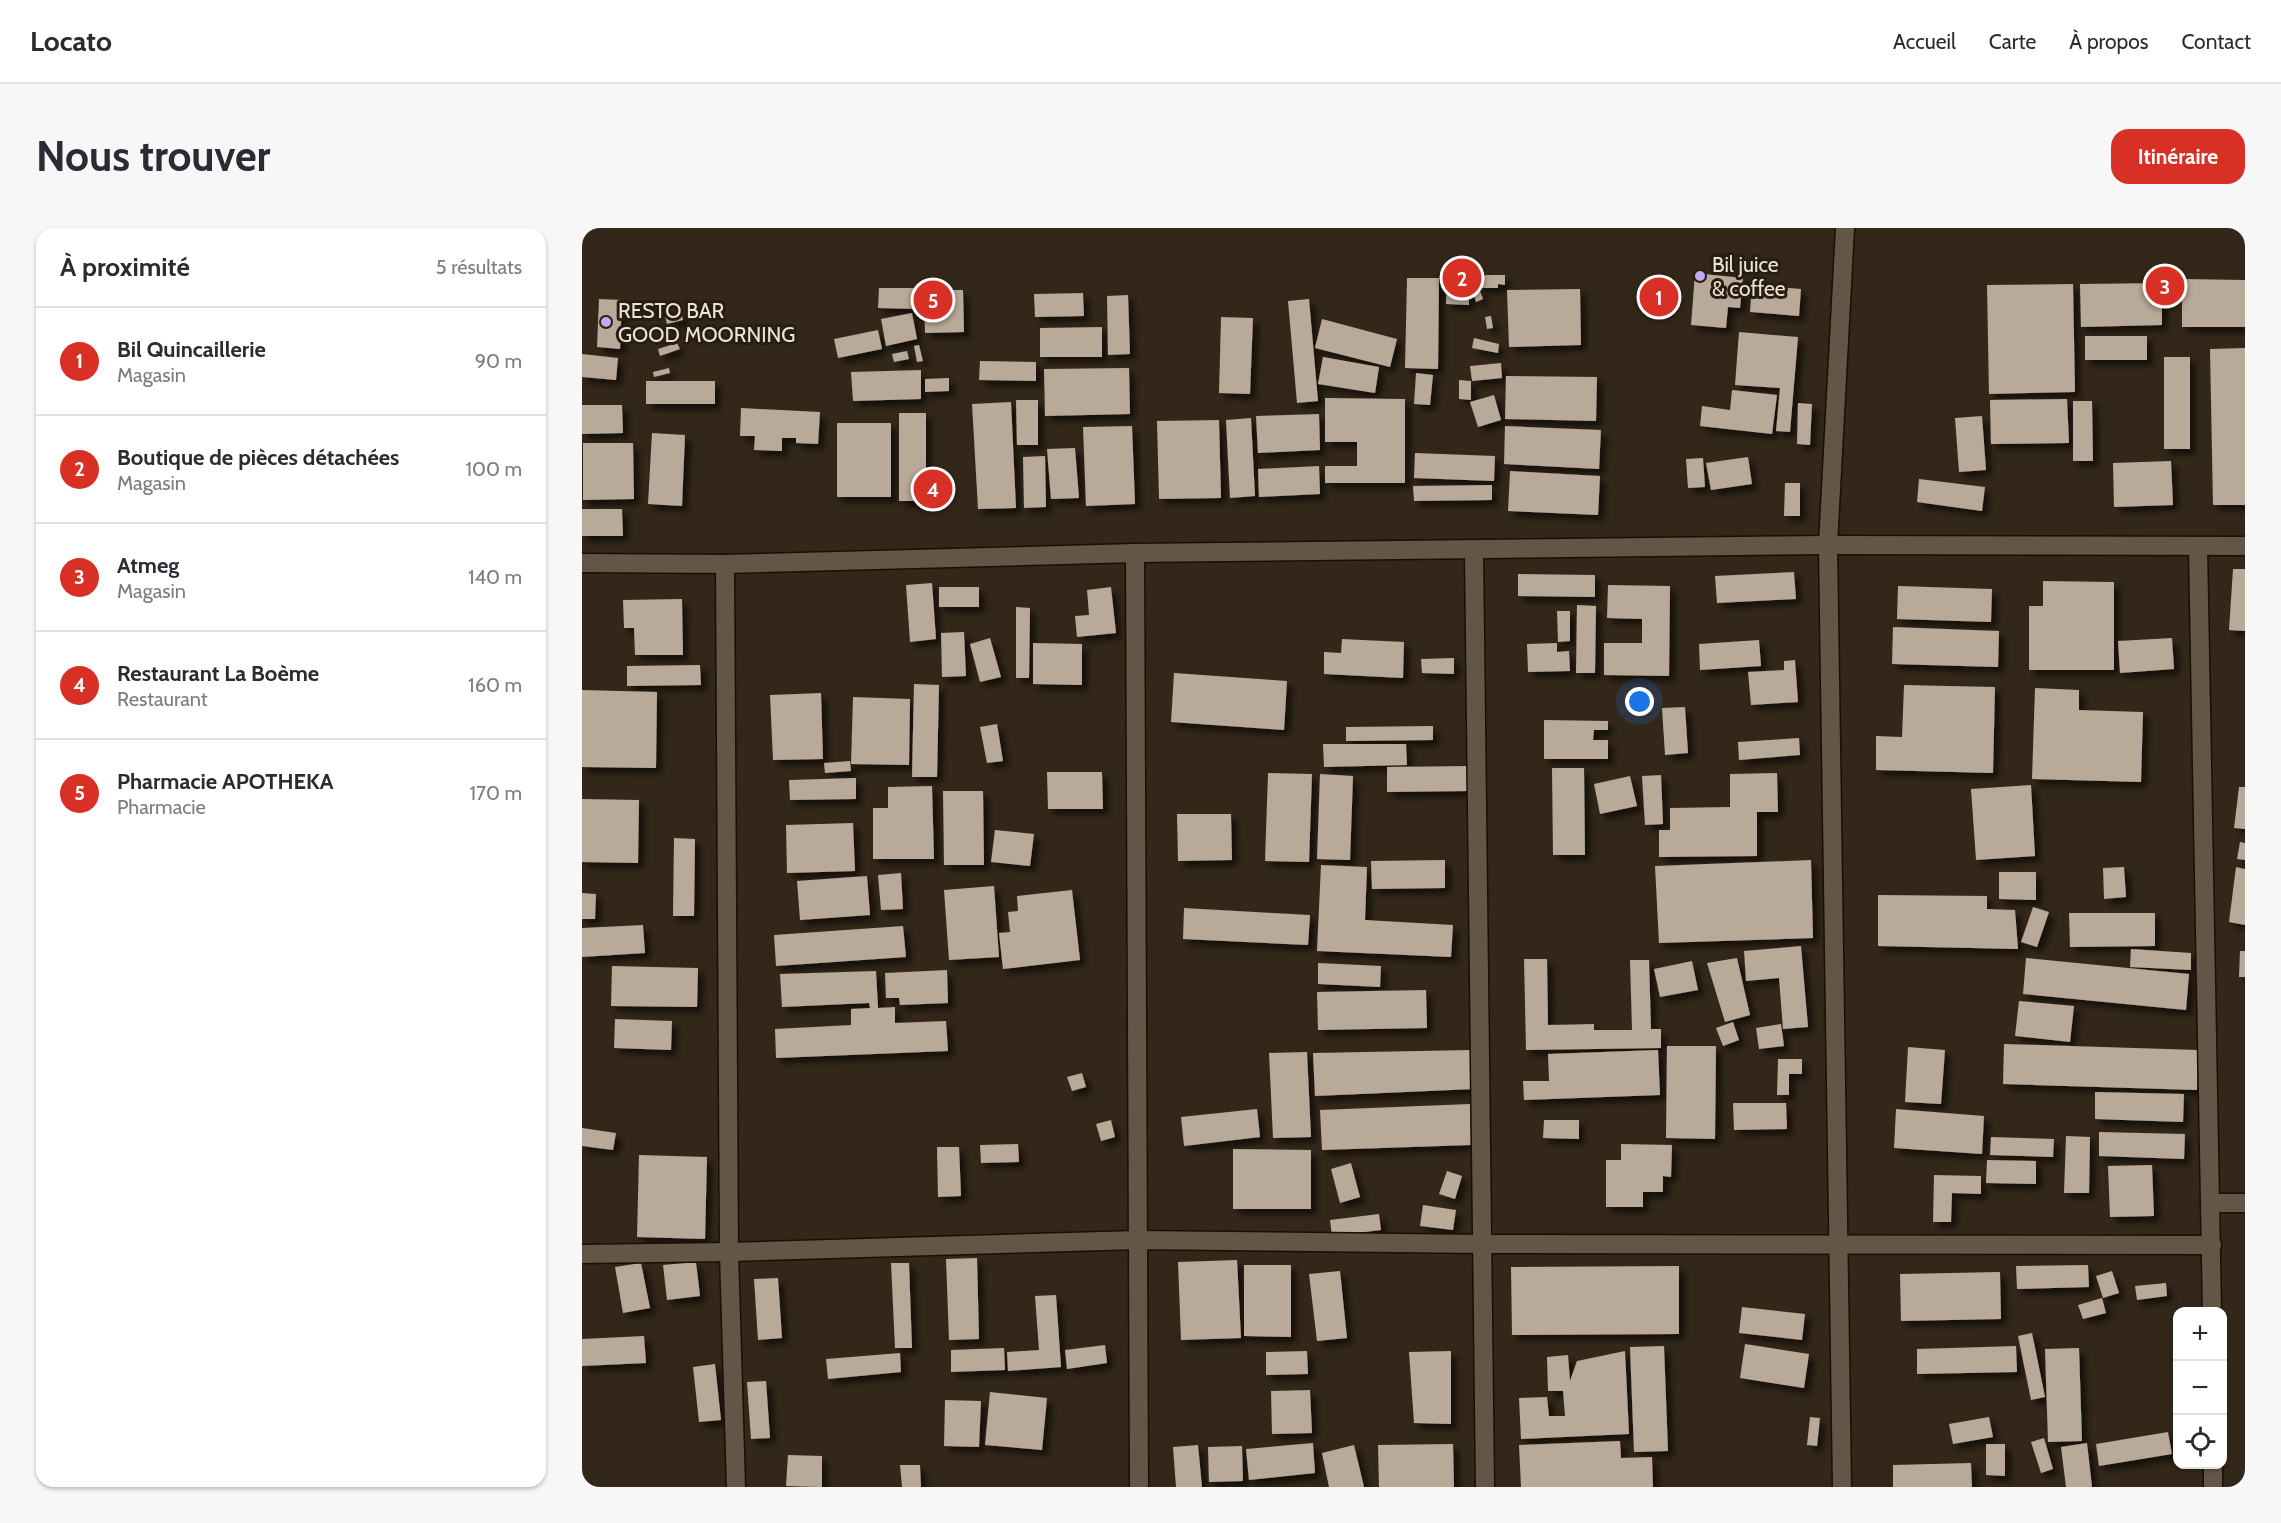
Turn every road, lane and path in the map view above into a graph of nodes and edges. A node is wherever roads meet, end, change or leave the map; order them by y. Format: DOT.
graph roads {
  1 [pos="1845,228"];
  2 [pos="1828,546"];
  3 [pos="2198,546"];
  4 [pos="2245,546"];
  5 [pos="1474,551"];
  6 [pos="1135,554"];
  7 [pos="582,563"];
  8 [pos="725,564"];
  9 [pos="2212,1203"];
  10 [pos="2245,1203"];
  11 [pos="1138,1239"];
  12 [pos="1481,1244"];
  13 [pos="1838,1245"];
  14 [pos="2212,1245"];
  15 [pos="729,1252"];
  16 [pos="582,1254"];
  17 [pos="2212,1307"];
  18 [pos="2213,1469"];
  19 [pos="736,1487"];
  20 [pos="1139,1487"];
  21 [pos="1485,1487"];
  22 [pos="1842,1487"];
  23 [pos="2213,1487"];
  1 -- 2 [label="street"];
  2 -- 3 [label="street"];
  2 -- 5 [label="street"];
  2 -- 13 [label="street"];
  3 -- 4 [label="street"];
  3 -- 9 [label="street"];
  5 -- 6 [label="street"];
  5 -- 12 [label="street"];
  6 -- 8 [label="street"];
  6 -- 11 [label="street"];
  7 -- 8 [label="street"];
  8 -- 15 [label="street"];
  9 -- 10 [label="street"];
  9 -- 14 [label="street"];
  11 -- 12 [label="street"];
  11 -- 15 [label="street"];
  11 -- 20 [label="street"];
  12 -- 13 [label="street"];
  12 -- 21 [label="street"];
  13 -- 14 [label="street"];
  13 -- 22 [label="street"];
  14 -- 17 [label="street"];
  15 -- 16 [label="street"];
  15 -- 19 [label="street"];
  18 -- 23 [label="street"];
}
